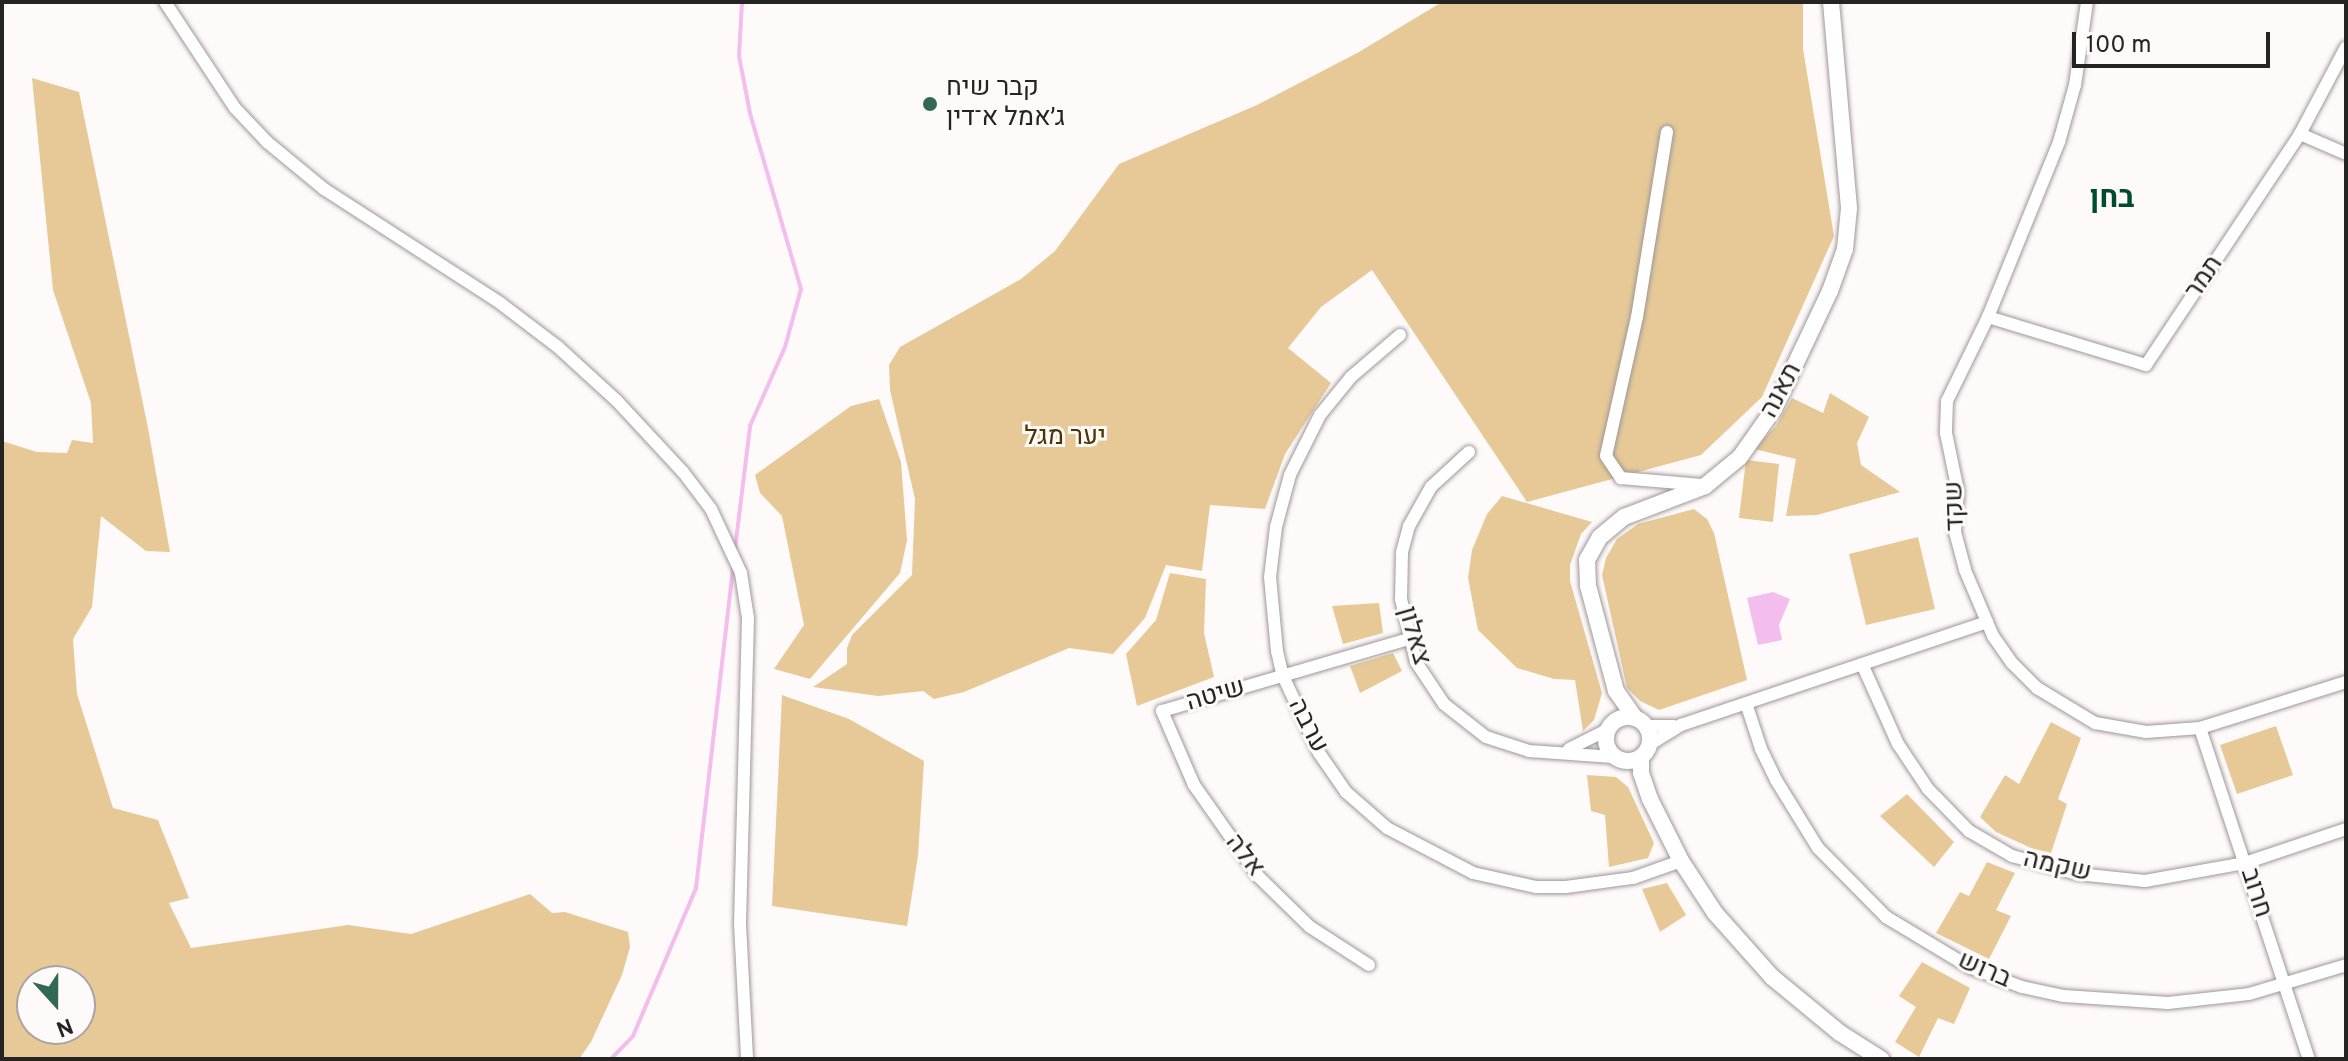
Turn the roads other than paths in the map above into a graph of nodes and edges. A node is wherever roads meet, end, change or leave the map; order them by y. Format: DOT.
graph roads {
  1 [pos="165,2"];
  2 [pos="1831,2"];
  3 [pos="2087,2"];
  4 [pos="2346,47"];
  5 [pos="1667,132"];
  6 [pos="2300,134"];
  7 [pos="2346,154"];
  8 [pos="1988,317"];
  9 [pos="1400,335"];
  10 [pos="1469,452"];
  11 [pos="1705,486"];
  12 [pos="1987,622"];
  13 [pos="1409,639"];
  14 [pos="1862,664"];
  15 [pos="1283,676"];
  16 [pos="2346,682"];
  17 [pos="1616,691"];
  18 [pos="1746,703"];
  19 [pos="1162,711"];
  20 [pos="1640,722"];
  21 [pos="1681,725"];
  22 [pos="1609,728"];
  23 [pos="2200,728"];
  24 [pos="1645,751"];
  25 [pos="1562,752"];
  26 [pos="1618,759"];
  27 [pos="1644,784"];
  28 [pos="2346,829"];
  29 [pos="1681,861"];
  30 [pos="2245,863"];
  31 [pos="1369,965"];
  32 [pos="2346,965"];
  33 [pos="2285,986"];
  34 [pos="747,1059"];
  35 [pos="1881,1059"];
  36 [pos="2309,1059"];
  1 -- 34 [label="street"];
  2 -- 11 [label="street, תאנה"];
  3 -- 8 [label="street, שקד"];
  4 -- 6 [label="street, תמר"];
  5 -- 11 [label="street"];
  6 -- 7 [label="street"];
  6 -- 8 [label="street, תמר"];
  8 -- 12 [label="street, שקד"];
  9 -- 15 [label="street, ערבה"];
  10 -- 13 [label="street, צאלון"];
  11 -- 17 [label="street, תאנה"];
  12 -- 14 [label="street"];
  12 -- 23 [label="street, שקד"];
  13 -- 15 [label="street, שיטה"];
  13 -- 25 [label="street, צאלון"];
  14 -- 18 [label="street"];
  14 -- 30 [label="street, שקמה"];
  15 -- 19 [label="street, שיטה"];
  15 -- 29 [label="street, ערבה"];
  16 -- 23 [label="street, שקד"];
  17 -- 20 [label="street, תאנה"];
  17 -- 22 [label="street, תאנה"];
  18 -- 21 [label="street"];
  18 -- 33 [label="street, ברוש"];
  19 -- 31 [label="street, אלה"];
  20 -- 21 [label="street"];
  20 -- 22 [label="street"];
  20 -- 24 [label="street"];
  21 -- 24 [label="street"];
  22 -- 25 [label="street"];
  22 -- 26 [label="street"];
  23 -- 30 [label="street, חרוב"];
  24 -- 26 [label="street"];
  24 -- 27 [label="street"];
  25 -- 26 [label="street, צאלון"];
  26 -- 27 [label="street"];
  27 -- 29 [label="street"];
  28 -- 30 [label="street, שקמה"];
  29 -- 35 [label="street"];
  30 -- 33 [label="street, חרוב"];
  32 -- 33 [label="street, ברוש"];
  33 -- 36 [label="street, חרוב"];
}
